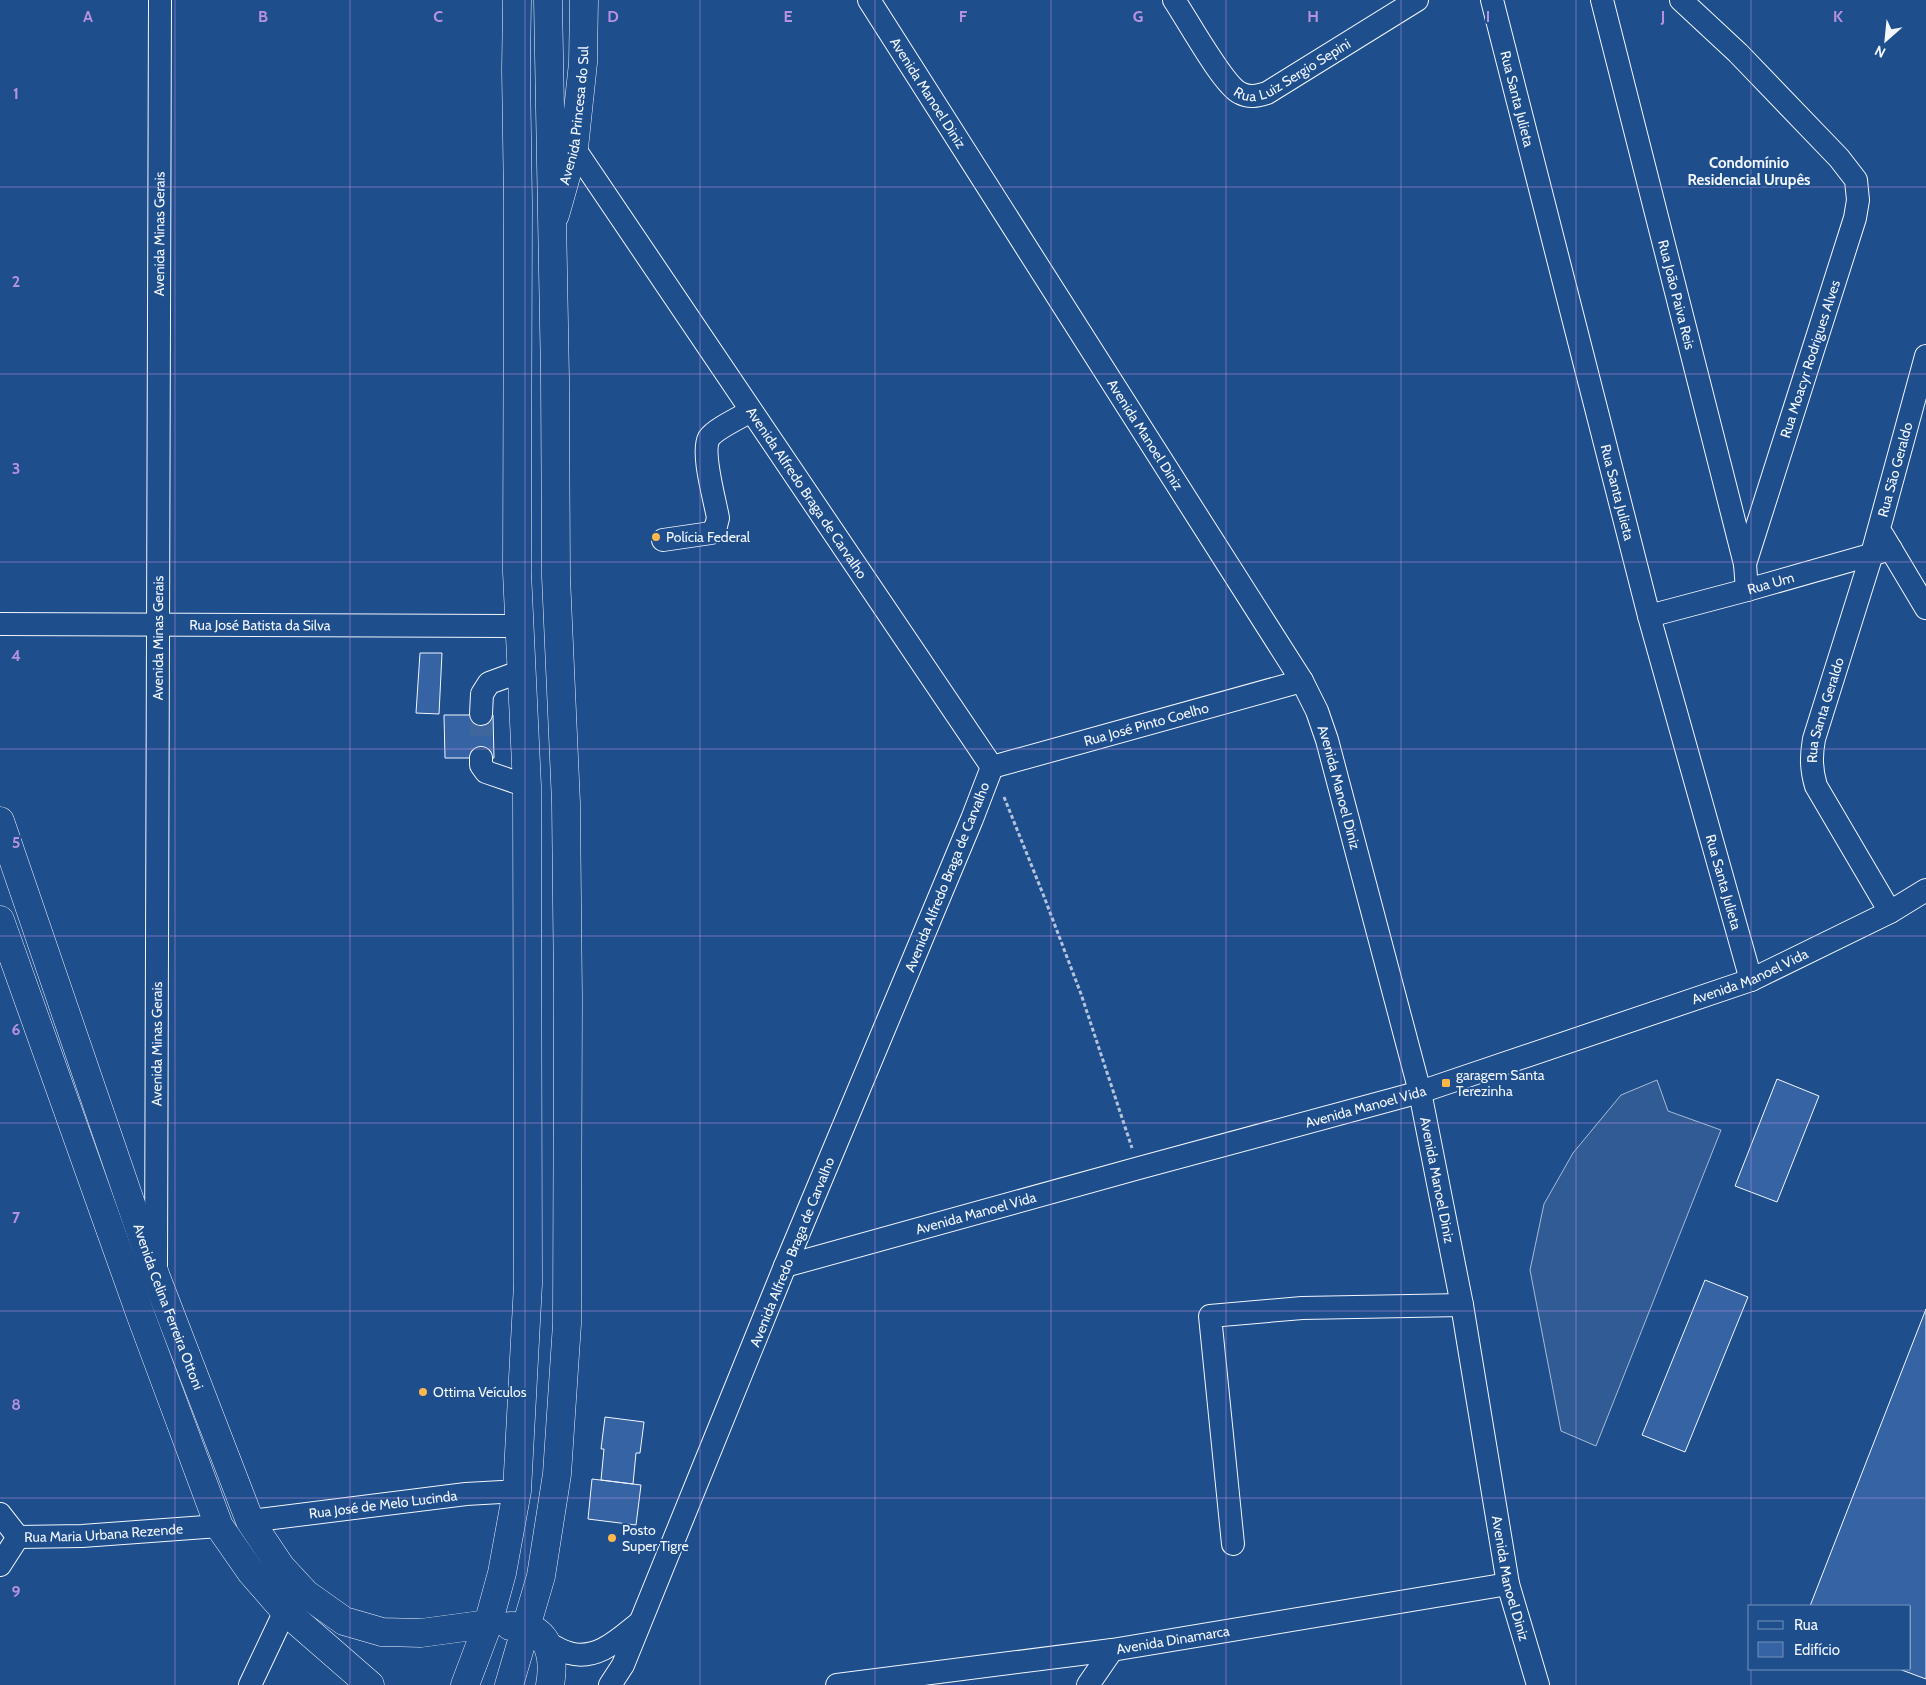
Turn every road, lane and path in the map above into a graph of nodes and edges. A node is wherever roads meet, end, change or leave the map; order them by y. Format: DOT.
graph roads {
  1 [pos="160,0"];
  2 [pos="503,0"];
  3 [pos="518,0"];
  4 [pos="548,0"];
  5 [pos="584,0"];
  6 [pos="869,0"];
  7 [pos="1174,0"];
  8 [pos="1417,0"];
  9 [pos="1492,0"];
  10 [pos="1602,0"];
  11 [pos="1681,0"];
  12 [pos="516,70"];
  13 [pos="574,148"];
  14 [pos="552,227"];
  15 [pos="1926,356"];
  16 [pos="751,411"];
  17 [pos="663,540"];
  18 [pos="1882,551"];
  19 [pos="1745,564"];
  20 [pos="1747,590"];
  21 [pos="1926,608"];
  22 [pos="1649,616"];
  23 [pos="0,624"];
  24 [pos="159,624"];
  25 [pos="519,626"];
  26 [pos="522,670"];
  27 [pos="1302,682"];
  28 [pos="481,714"];
  29 [pos="481,758"];
  30 [pos="992,767"];
  31 [pos="527,786"];
  32 [pos="0,821"];
  33 [pos="1926,890"];
  34 [pos="1890,912"];
  35 [pos="0,920"];
  36 [pos="1751,980"];
  37 [pos="1420,1092"];
  38 [pos="1139,1168"];
  39 [pos="785,1266"];
  40 [pos="156,1277"];
  41 [pos="1462,1305"];
  42 [pos="517,1491"];
  43 [pos="0,1514"];
  44 [pos="250,1521"];
  45 [pos="220,1526"];
  46 [pos="18,1537"];
  47 [pos="1233,1544"];
  48 [pos="0,1566"];
  49 [pos="1508,1584"];
  50 [pos="285,1611"];
  51 [pos="640,1622"];
  52 [pos="488,1624"];
  53 [pos="537,1635"];
  54 [pos="1112,1650"];
  55 [pos="250,1685"];
  56 [pos="370,1685"];
  57 [pos="465,1685"];
  58 [pos="510,1685"];
  59 [pos="550,1685"];
  60 [pos="610,1685"];
  61 [pos="837,1685"];
  62 [pos="1088,1685"];
  63 [pos="1538,1685"];
  1 -- 24 [label="street, Avenida Minas Gerais"];
  2 -- 12 [label="main road"];
  3 -- 12 [label="main road"];
  4 -- 14 [label="main road"];
  5 -- 13 [label="main road, Avenida Princesa do Sul"];
  6 -- 27 [label="street, Avenida Manoel Diniz"];
  7 -- 8 [label="street, Rua Luiz Sergio Sepini"];
  9 -- 22 [label="street, Rua Santa Julieta"];
  10 -- 19 [label="street, Rua João Paiva Reis"];
  11 -- 19 [label="street, Rua Moacyr Rodrigues Alves"];
  12 -- 25 [label="main road"];
  13 -- 14 [label="main road, Avenida Princesa do Sul"];
  13 -- 16 [label="street, Avenida Alfredo Braga de Carvalho"];
  14 -- 53 [label="main road"];
  15 -- 18 [label="street, Rua São Geraldo"];
  16 -- 17 [label="street"];
  16 -- 30 [label="street, Avenida Alfredo Braga de Carvalho"];
  18 -- 20 [label="street, Rua Um"];
  18 -- 21 [label="street"];
  18 -- 34 [label="street, Rua Santa Geraldo"];
  19 -- 20 [label="street, Rua João Paiva Reis"];
  20 -- 22 [label="street, Rua Um"];
  22 -- 36 [label="street, Rua Santa Julieta"];
  23 -- 24 [label="street, Rua José Batista da Silva"];
  24 -- 25 [label="street, Rua José Batista da Silva"];
  24 -- 40 [label="street, Avenida Minas Gerais"];
  25 -- 26 [label="main road"];
  26 -- 28 [label="street"];
  26 -- 31 [label="main road"];
  27 -- 30 [label="street, Rua José Pinto Coelho"];
  27 -- 37 [label="street, Avenida Manoel Diniz"];
  29 -- 31 [label="street"];
  30 -- 38 [label="path"];
  30 -- 39 [label="street, Avenida Alfredo Braga de Carvalho"];
  31 -- 42 [label="main road"];
  32 -- 40 [label="main road, Avenida Celina Ferreira Ottoni"];
  33 -- 34 [label="street, Avenida Manoel Vida"];
  34 -- 36 [label="street, Avenida Manoel Vida"];
  35 -- 45 [label="main road, Avenida Celina Ferreira Ottoni"];
  36 -- 37 [label="street, Avenida Manoel Vida"];
  37 -- 38 [label="street, Avenida Manoel Vida"];
  37 -- 41 [label="street, Avenida Manoel Diniz"];
  38 -- 39 [label="street, Avenida Manoel Vida"];
  39 -- 51 [label="street, Avenida Alfredo Braga de Carvalho"];
  40 -- 44 [label="main road, Avenida Celina Ferreira Ottoni"];
  41 -- 47 [label="street"];
  41 -- 49 [label="street, Avenida Manoel Diniz"];
  42 -- 44 [label="street, Rua José de Melo Lucinda"];
  42 -- 52 [label="main road"];
  43 -- 46 [label="street, Rua Maria Urbana Rezende"];
  44 -- 52 [label="main road, Avenida Celina Ferreira Ottoni"];
  45 -- 46 [label="street, Rua Maria Urbana Rezende"];
  45 -- 50 [label="main road, Avenida Celina Ferreira Ottoni"];
  46 -- 48 [label="street"];
  49 -- 54 [label="street, Avenida Dinamarca"];
  49 -- 63 [label="street, Avenida Manoel Diniz"];
  50 -- 55 [label="street"];
  50 -- 56 [label="main road, Avenida Celina Ferreira Ottoni"];
  51 -- 53 [label="street, Avenida Alfredo Braga de Carvalho"];
  51 -- 60 [label="street, Avenida Alfredo Braga de Carvalho"];
  52 -- 53 [label="main road, Avenida Celina Ferreira Ottoni"];
  52 -- 57 [label="main road"];
  53 -- 58 [label="main road"];
  53 -- 59 [label="main road"];
  54 -- 61 [label="street, Avenida Dinamarca"];
  54 -- 62 [label="street"];
}
